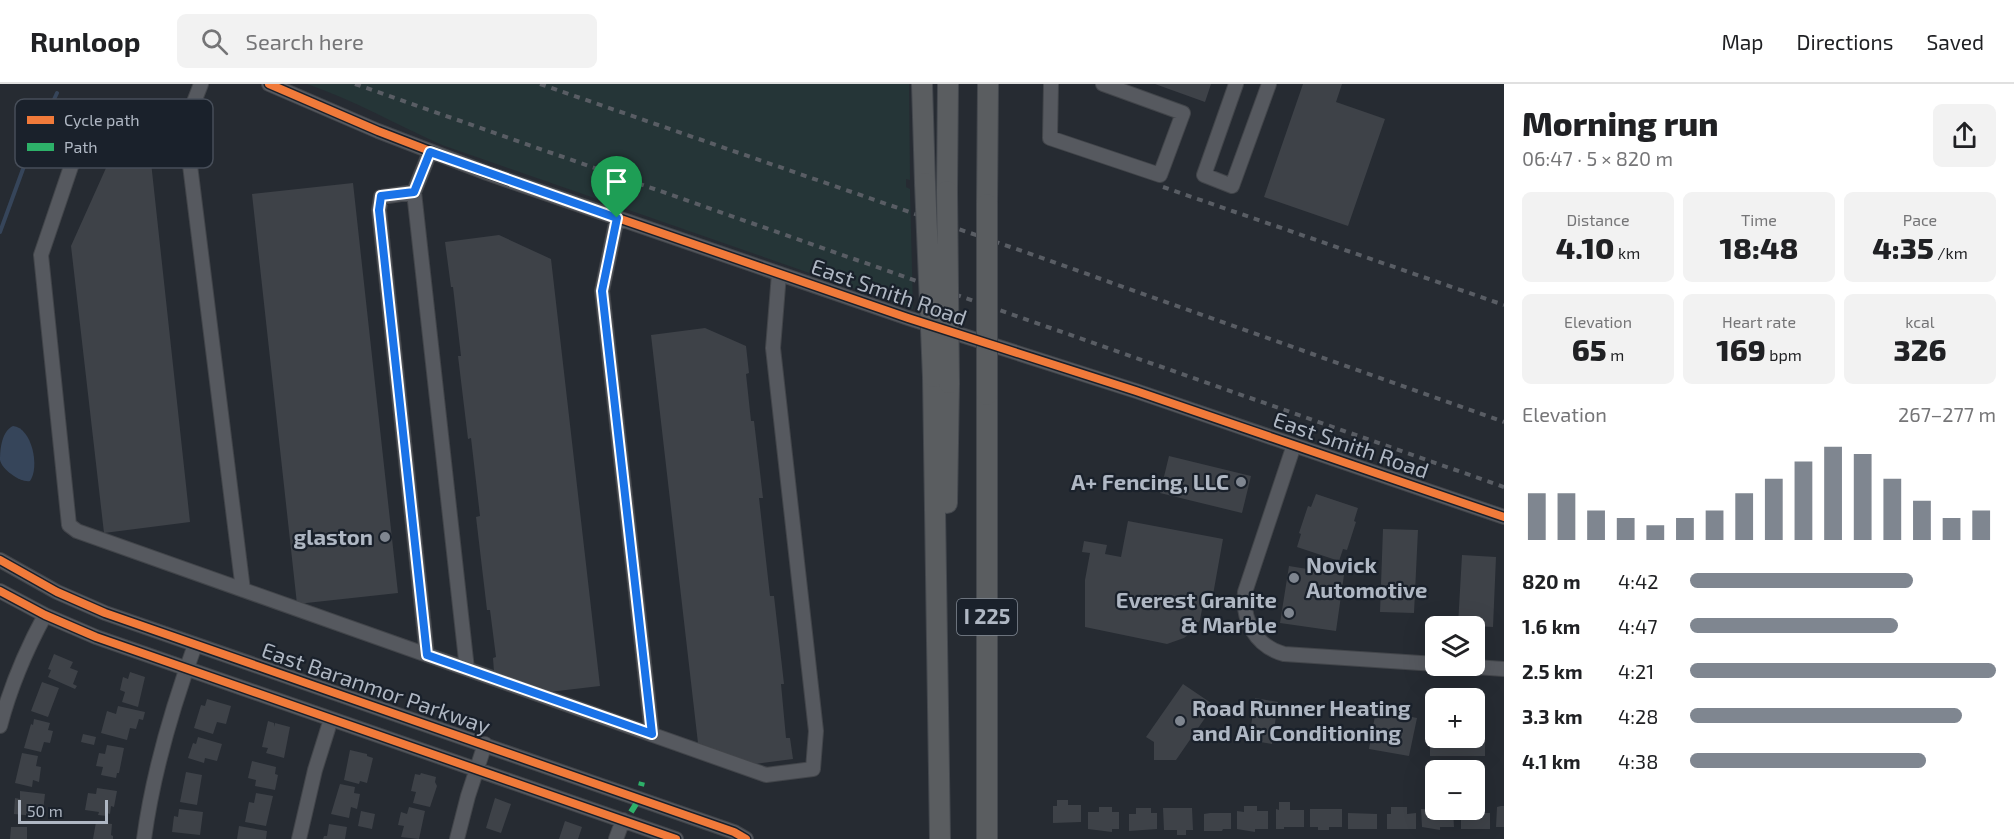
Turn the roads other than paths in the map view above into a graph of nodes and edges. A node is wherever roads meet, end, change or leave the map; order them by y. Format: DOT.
graph roads {
  1 [pos="201,84"];
  2 [pos="269,84"];
  3 [pos="922,84"];
  4 [pos="948,84"];
  5 [pos="988,84"];
  6 [pos="1051,84"];
  7 [pos="1103,84"];
  8 [pos="1236,84"];
  9 [pos="1269,84"];
  10 [pos="195,99"];
  11 [pos="430,152"];
  12 [pos="70,168"];
  13 [pos="190,168"];
  14 [pos="414,192"];
  15 [pos="617,218"];
  16 [pos="779,273"];
  17 [pos="941,380"];
  18 [pos="1294,445"];
  19 [pos="1504,517"];
  20 [pos="0,560"];
  21 [pos="243,590"];
  22 [pos="0,591"];
  23 [pos="45,615"];
  24 [pos="195,645"];
  25 [pos="427,655"];
  26 [pos="1425,663"];
  27 [pos="1485,668"];
  28 [pos="468,669"];
  29 [pos="1504,669"];
  30 [pos="186,670"];
  31 [pos="331,719"];
  32 [pos="0,726"];
  33 [pos="652,734"];
  34 [pos="485,744"];
  35 [pos="477,769"];
  36 [pos="622,820"];
  37 [pos="144,839"];
  38 [pos="299,839"];
  39 [pos="457,839"];
  40 [pos="616,839"];
  41 [pos="676,839"];
  42 [pos="746,839"];
  43 [pos="940,839"];
  44 [pos="987,839"];
  1 -- 10 [label="street"];
  2 -- 11 [label="street, East Smith Road"];
  3 -- 17 [label="highway, bridge"];
  4 -- 17 [label="highway, bridge"];
  5 -- 44 [label="highway, I 225, bridge"];
  6 -- 7 [label="street"];
  8 -- 9 [label="street"];
  11 -- 14 [label="street"];
  11 -- 15 [label="street, East Smith Road"];
  12 -- 21 [label="street"];
  13 -- 21 [label="street"];
  14 -- 25 [label="street"];
  14 -- 28 [label="street"];
  15 -- 16 [label="street, East Smith Road"];
  15 -- 33 [label="street"];
  16 -- 18 [label="street, East Smith Road"];
  16 -- 33 [label="street"];
  17 -- 43 [label="highway"];
  18 -- 19 [label="street, East Smith Road"];
  18 -- 26 [label="street"];
  20 -- 24 [label="street, East Baranmor Parkway"];
  21 -- 25 [label="street"];
  22 -- 23 [label="street, East Baranmor Parkway"];
  23 -- 30 [label="street, East Baranmor Parkway"];
  23 -- 32 [label="street"];
  24 -- 30 [label="street"];
  24 -- 34 [label="street, East Baranmor Parkway"];
  25 -- 28 [label="street"];
  27 -- 29 [label="street"];
  28 -- 33 [label="street"];
  30 -- 31 [label="street, East Baranmor Parkway"];
  30 -- 37 [label="street"];
  31 -- 35 [label="street, East Baranmor Parkway"];
  31 -- 38 [label="street"];
  34 -- 35 [label="street"];
  34 -- 42 [label="street, East Baranmor Parkway"];
  35 -- 36 [label="street, East Baranmor Parkway"];
  35 -- 39 [label="street"];
  36 -- 40 [label="street"];
  36 -- 41 [label="street, East Baranmor Parkway"];
}
